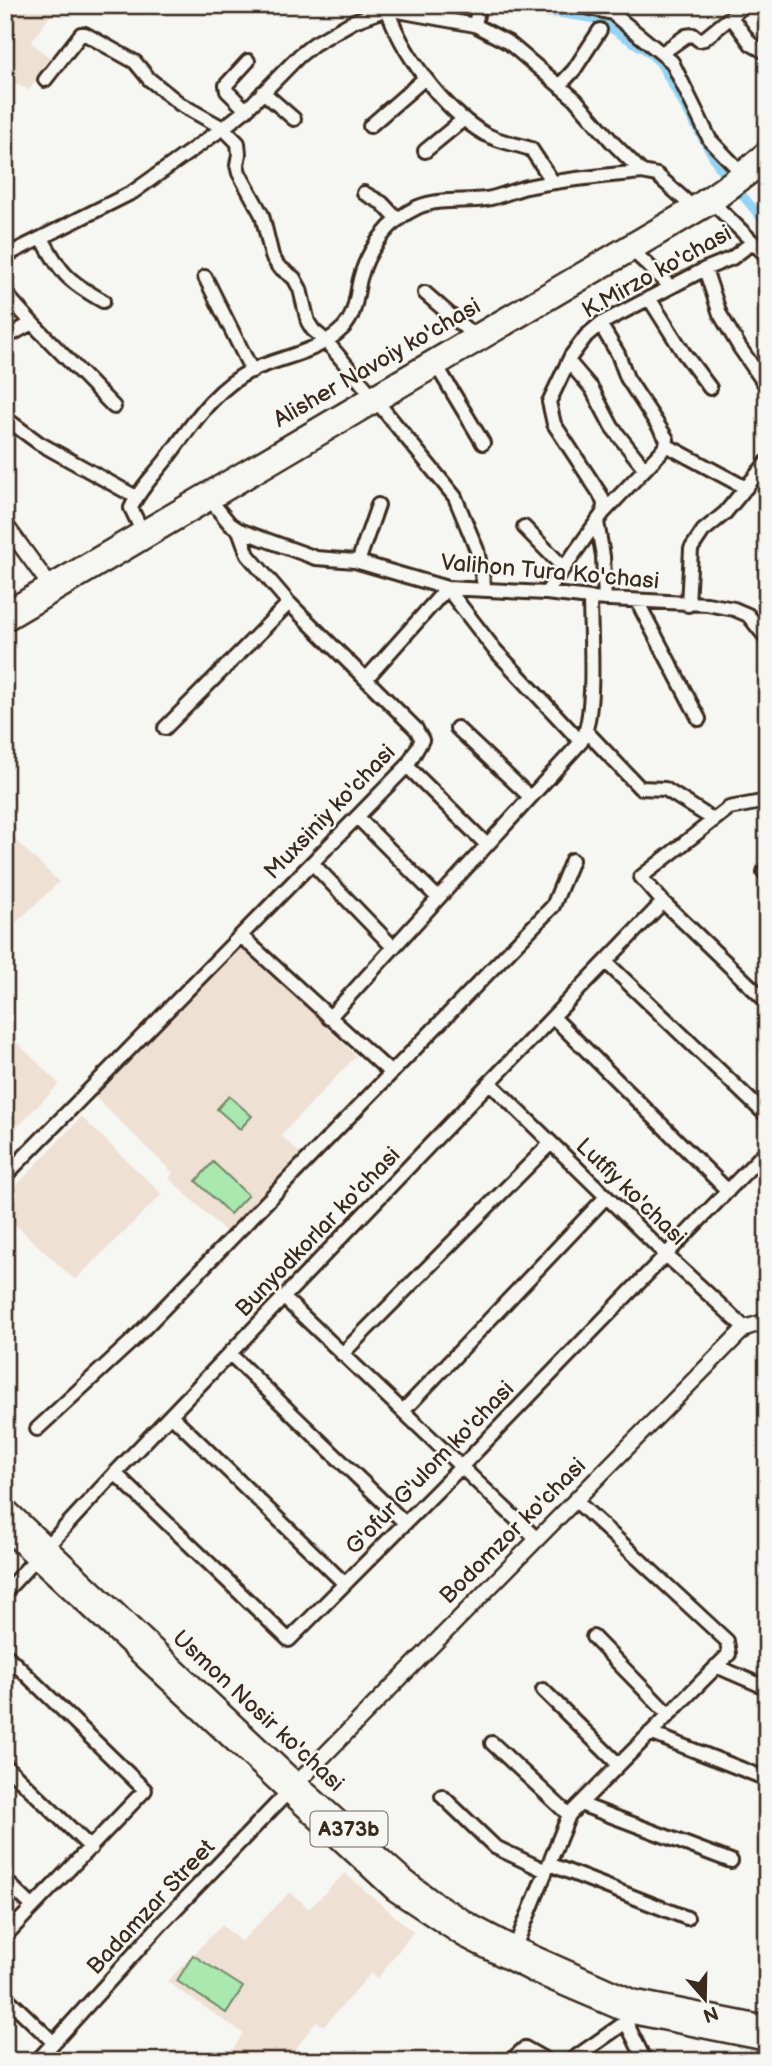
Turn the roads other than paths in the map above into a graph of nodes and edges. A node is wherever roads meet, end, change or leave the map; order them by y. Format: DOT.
graph roads {
  1 [pos="479,5"];
  2 [pos="540,5"];
  3 [pos="744,5"];
  4 [pos="585,6"];
  5 [pos="386,7"];
  6 [pos="614,9"];
  7 [pos="731,17"];
  8 [pos="474,25"];
  9 [pos="600,30"];
  10 [pos="662,53"];
  11 [pos="767,53"];
  12 [pos="248,61"];
  13 [pos="425,78"];
  14 [pos="45,80"];
  15 [pos="560,85"];
  16 [pos="263,92"];
  17 [pos="246,110"];
  18 [pos="464,119"];
  19 [pos="294,120"];
  20 [pos="370,126"];
  21 [pos="223,128"];
  22 [pos="767,147"];
  23 [pos="425,151"];
  24 [pos="766,165"];
  25 [pos="642,172"];
  26 [pos="740,176"];
  27 [pos="553,182"];
  28 [pos="364,193"];
  29 [pos="716,196"];
  30 [pos="695,210"];
  31 [pos="398,220"];
  32 [pos="42,238"];
  33 [pos="753,242"];
  34 [pos="634,252"];
  35 [pos="5,256"];
  36 [pos="767,256"];
  37 [pos="705,269"];
  38 [pos="205,277"];
  39 [pos="671,287"];
  40 [pos="5,293"];
  41 [pos="425,293"];
  42 [pos="649,298"];
  43 [pos="103,301"];
  44 [pos="32,324"];
  45 [pos="600,324"];
  46 [pos="472,334"];
  47 [pos="5,338"];
  48 [pos="326,341"];
  49 [pos="569,362"];
  50 [pos="438,368"];
  51 [pos="252,371"];
  52 [pos="767,387"];
  53 [pos="710,388"];
  54 [pos="374,398"];
  55 [pos="114,407"];
  56 [pos="5,418"];
  57 [pos="483,443"];
  58 [pos="666,445"];
  59 [pos="767,462"];
  60 [pos="645,469"];
  61 [pos="746,488"];
  62 [pos="136,497"];
  63 [pos="211,502"];
  64 [pos="377,505"];
  65 [pos="600,517"];
  66 [pos="5,524"];
  67 [pos="524,527"];
  68 [pos="141,529"];
  69 [pos="239,530"];
  70 [pos="358,562"];
  71 [pos="564,568"];
  72 [pos="447,588"];
  73 [pos="52,589"];
  74 [pos="485,590"];
  75 [pos="546,593"];
  76 [pos="590,598"];
  77 [pos="605,598"];
  78 [pos="637,601"];
  79 [pos="289,603"];
  80 [pos="688,605"];
  81 [pos="5,609"];
  82 [pos="5,624"];
  83 [pos="767,639"];
  84 [pos="366,679"];
  85 [pos="699,719"];
  86 [pos="165,727"];
  87 [pos="457,728"];
  88 [pos="584,737"];
  89 [pos="407,766"];
  90 [pos="529,796"];
  91 [pos="767,801"];
  92 [pos="357,817"];
  93 [pos="714,820"];
  94 [pos="487,845"];
  95 [pos="572,860"];
  96 [pos="312,863"];
  97 [pos="438,898"];
  98 [pos="663,902"];
  99 [pos="241,936"];
  100 [pos="393,947"];
  101 [pos="606,962"];
  102 [pos="767,1002"];
  103 [pos="553,1017"];
  104 [pos="329,1018"];
  105 [pos="391,1073"];
  106 [pos="490,1083"];
  107 [pos="767,1116"];
  108 [pos="551,1143"];
  109 [pos="767,1150"];
  110 [pos="5,1176"];
  111 [pos="728,1191"];
  112 [pos="606,1197"];
  113 [pos="666,1255"];
  114 [pos="284,1298"];
  115 [pos="767,1321"];
  116 [pos="745,1328"];
  117 [pos="342,1353"];
  118 [pos="230,1354"];
  119 [pos="403,1410"];
  120 [pos="171,1415"];
  121 [pos="37,1429"];
  122 [pos="462,1466"];
  123 [pos="115,1473"];
  124 [pos="576,1500"];
  125 [pos="5,1507"];
  126 [pos="405,1523"];
  127 [pos="5,1529"];
  128 [pos="537,1539"];
  129 [pos="43,1552"];
  130 [pos="345,1584"];
  131 [pos="5,1592"];
  132 [pos="593,1637"];
  133 [pos="5,1654"];
  134 [pos="716,1666"];
  135 [pos="767,1688"];
  136 [pos="543,1690"];
  137 [pos="669,1714"];
  138 [pos="650,1733"];
  139 [pos="492,1743"];
  140 [pos="5,1765"];
  141 [pos="619,1765"];
  142 [pos="767,1779"];
  143 [pos="293,1787"];
  144 [pos="442,1796"];
  145 [pos="580,1804"];
  146 [pos="569,1815"];
  147 [pos="91,1848"];
  148 [pos="731,1861"];
  149 [pos="548,1867"];
  150 [pos="5,1880"];
  151 [pos="33,1906"];
  152 [pos="687,1917"];
  153 [pos="5,1936"];
  154 [pos="515,1947"];
  155 [pos="5,1996"];
  156 [pos="626,2017"];
  157 [pos="767,2026"];
  158 [pos="767,2041"];
  159 [pos="53,2042"];
  160 [pos="37,2061"];
  161 [pos="510,2061"];
  162 [pos="548,2061"];
  163 [pos="570,2061"];
  164 [pos="645,2061"];
  1 -- 8 [label="street"];
  2 -- 4 [label="street"];
  3 -- 7 [label="street"];
  4 -- 6 [label="street"];
  5 -- 8 [label="street"];
  5 -- 13 [label="street"];
  5 -- 16 [label="street"];
  6 -- 10 [label="street"];
  7 -- 10 [label="street"];
  7 -- 11 [label="street"];
  8 -- 15 [label="street"];
  9 -- 15 [label="street"];
  10 -- 26 [label="street"];
  12 -- 17 [label="street"];
  13 -- 18 [label="street"];
  13 -- 20 [label="street"];
  14 -- 21 [label="street"];
  15 -- 25 [label="street"];
  16 -- 17 [label="street"];
  16 -- 19 [label="street"];
  17 -- 21 [label="street"];
  18 -- 23 [label="street"];
  18 -- 27 [label="street"];
  21 -- 32 [label="street"];
  21 -- 48 [label="street"];
  22 -- 26 [label="main road, Alisher Navoiy ko'chasi"];
  24 -- 26 [label="main road, Alisher Navoiy ko'chasi"];
  25 -- 27 [label="street"];
  25 -- 30 [label="street"];
  26 -- 29 [label="main road, Alisher Navoiy ko'chasi"];
  27 -- 31 [label="street"];
  28 -- 31 [label="street"];
  29 -- 30 [label="main road, Alisher Navoiy ko'chasi"];
  29 -- 33 [label="street"];
  30 -- 34 [label="main road, Alisher Navoiy ko'chasi"];
  30 -- 46 [label="main road, Alisher Navoiy ko'chasi"];
  31 -- 48 [label="street"];
  32 -- 35 [label="street"];
  32 -- 43 [label="street"];
  33 -- 36 [label="street"];
  33 -- 37 [label="street, K.Mirzo ko'chasi"];
  34 -- 39 [label="street"];
  34 -- 50 [label="main road, Alisher Navoiy ko'chasi"];
  37 -- 39 [label="street, K.Mirzo ko'chasi"];
  37 -- 52 [label="street"];
  38 -- 51 [label="street"];
  39 -- 42 [label="street, K.Mirzo ko'chasi"];
  40 -- 44 [label="street"];
  41 -- 46 [label="street"];
  42 -- 45 [label="street, K.Mirzo ko'chasi"];
  42 -- 53 [label="street"];
  44 -- 47 [label="street"];
  44 -- 55 [label="street"];
  45 -- 49 [label="street, K.Mirzo ko'chasi"];
  45 -- 58 [label="street"];
  46 -- 54 [label="main road, Alisher Navoiy ko'chasi"];
  48 -- 51 [label="street"];
  48 -- 54 [label="street"];
  49 -- 60 [label="street"];
  49 -- 65 [label="street, K.Mirzo ko'chasi"];
  50 -- 54 [label="main road, Alisher Navoiy ko'chasi"];
  50 -- 57 [label="street"];
  51 -- 62 [label="street"];
  54 -- 63 [label="main road, Alisher Navoiy ko'chasi"];
  54 -- 68 [label="main road, Alisher Navoiy ko'chasi"];
  54 -- 74 [label="street"];
  56 -- 62 [label="street"];
  58 -- 60 [label="street"];
  58 -- 61 [label="street"];
  59 -- 61 [label="street"];
  60 -- 65 [label="street"];
  61 -- 80 [label="street"];
  62 -- 68 [label="street"];
  63 -- 69 [label="street, Valihon Tura Ko'chasi"];
  63 -- 73 [label="main road, Alisher Navoiy ko'chasi"];
  64 -- 70 [label="street"];
  65 -- 71 [label="street"];
  65 -- 77 [label="street"];
  66 -- 73 [label="main road"];
  67 -- 71 [label="street"];
  68 -- 73 [label="main road, Alisher Navoiy ko'chasi"];
  69 -- 70 [label="street, Valihon Tura Ko'chasi"];
  69 -- 79 [label="street, Muxsiniy ko'chasi"];
  70 -- 72 [label="street, Valihon Tura Ko'chasi"];
  71 -- 75 [label="street"];
  72 -- 74 [label="street, Valihon Tura Ko'chasi"];
  72 -- 84 [label="street"];
  72 -- 88 [label="street"];
  73 -- 81 [label="main road, Alisher Navoiy ko'chasi"];
  73 -- 82 [label="main road, Alisher Navoiy ko'chasi"];
  74 -- 75 [label="street, Valihon Tura Ko'chasi"];
  75 -- 76 [label="street, Valihon Tura Ko'chasi"];
  76 -- 77 [label="street, Valihon Tura Ko'chasi"];
  76 -- 88 [label="street"];
  77 -- 78 [label="street, Valihon Tura Ko'chasi"];
  78 -- 80 [label="street, Valihon Tura Ko'chasi"];
  78 -- 85 [label="street"];
  79 -- 84 [label="street, Muxsiniy ko'chasi"];
  79 -- 86 [label="street"];
  80 -- 83 [label="street, Valihon Tura Ko'chasi"];
  84 -- 89 [label="street, Muxsiniy ko'chasi"];
  87 -- 90 [label="street"];
  88 -- 90 [label="street"];
  88 -- 93 [label="street"];
  89 -- 92 [label="street, Muxsiniy ko'chasi"];
  89 -- 94 [label="street"];
  90 -- 94 [label="street"];
  91 -- 93 [label="street"];
  92 -- 96 [label="street, Muxsiniy ko'chasi"];
  92 -- 97 [label="street"];
  93 -- 98 [label="street"];
  94 -- 97 [label="street"];
  95 -- 105 [label="street"];
  96 -- 99 [label="street, Muxsiniy ko'chasi"];
  96 -- 100 [label="street"];
  97 -- 100 [label="street"];
  98 -- 101 [label="street, Bunyodkorlar ko'chasi"];
  98 -- 102 [label="street"];
  99 -- 104 [label="street"];
  99 -- 110 [label="street, Muxsiniy ko'chasi"];
  100 -- 104 [label="street"];
  101 -- 103 [label="street, Bunyodkorlar ko'chasi"];
  101 -- 107 [label="street"];
  103 -- 106 [label="street, Bunyodkorlar ko'chasi"];
  103 -- 111 [label="street"];
  104 -- 105 [label="street"];
  105 -- 121 [label="street"];
  106 -- 108 [label="street, Lutfiy ko'chasi"];
  106 -- 114 [label="street, Bunyodkorlar ko'chasi"];
  108 -- 112 [label="street, Lutfiy ko'chasi"];
  108 -- 117 [label="street"];
  109 -- 111 [label="street, G'ofur G'ulom ko'chasi"];
  111 -- 113 [label="street, G'ofur G'ulom ko'chasi"];
  112 -- 113 [label="street, Lutfiy ko'chasi"];
  112 -- 119 [label="street"];
  113 -- 116 [label="street, Lutfiy ko'chasi"];
  113 -- 122 [label="street, G'ofur G'ulom ko'chasi"];
  114 -- 117 [label="street"];
  114 -- 118 [label="street, Bunyodkorlar ko'chasi"];
  115 -- 116 [label="main road, Bodomzor ko'chasi"];
  116 -- 124 [label="main road, Bodomzor ko'chasi"];
  117 -- 119 [label="street"];
  118 -- 120 [label="street, Bunyodkorlar ko'chasi"];
  118 -- 126 [label="street"];
  119 -- 122 [label="street"];
  120 -- 123 [label="street, Bunyodkorlar ko'chasi"];
  120 -- 130 [label="street"];
  122 -- 126 [label="street, G'ofur G'ulom ko'chasi"];
  122 -- 128 [label="street"];
  123 -- 129 [label="street, Bunyodkorlar ko'chasi"];
  123 -- 130 [label="street, G'ofur G'ulom ko'chasi"];
  124 -- 128 [label="main road, Bodomzor ko'chasi"];
  124 -- 134 [label="street"];
  125 -- 129 [label="highway, Usmon Nosir ko'chasi / A373b"];
  126 -- 130 [label="street, G'ofur G'ulom ko'chasi"];
  127 -- 129 [label="highway, Usmon Nosir ko'chasi / A373b"];
  128 -- 143 [label="main road, Bodomzor ko'chasi"];
  129 -- 131 [label="street, Bunyodkorlar ko'chasi"];
  129 -- 143 [label="highway, Usmon Nosir ko'chasi / A373b"];
  132 -- 137 [label="street"];
  133 -- 147 [label="street"];
  134 -- 135 [label="street"];
  134 -- 137 [label="street"];
  136 -- 141 [label="street"];
  137 -- 138 [label="street"];
  138 -- 141 [label="street"];
  138 -- 142 [label="street"];
  139 -- 146 [label="street"];
  140 -- 147 [label="street"];
  141 -- 145 [label="street"];
  143 -- 154 [label="highway, Usmon Nosir ko'chasi / A373b"];
  143 -- 156 [label="highway, Usmon Nosir ko'chasi / A373b"];
  143 -- 159 [label="street, Badamzar Street"];
  144 -- 149 [label="street"];
  145 -- 146 [label="street"];
  145 -- 148 [label="street"];
  146 -- 149 [label="street"];
  147 -- 151 [label="street"];
  149 -- 152 [label="street"];
  149 -- 154 [label="street"];
  150 -- 151 [label="street"];
  151 -- 153 [label="street"];
  154 -- 157 [label="highway, Usmon Nosir ko'chasi / A373b"];
  155 -- 159 [label="street"];
  156 -- 158 [label="highway, Usmon Nosir ko'chasi / A373b"];
  156 -- 163 [label="street"];
  156 -- 164 [label="street"];
  159 -- 160 [label="street, Badamzar Street"];
  161 -- 162 [label="street"];
}
